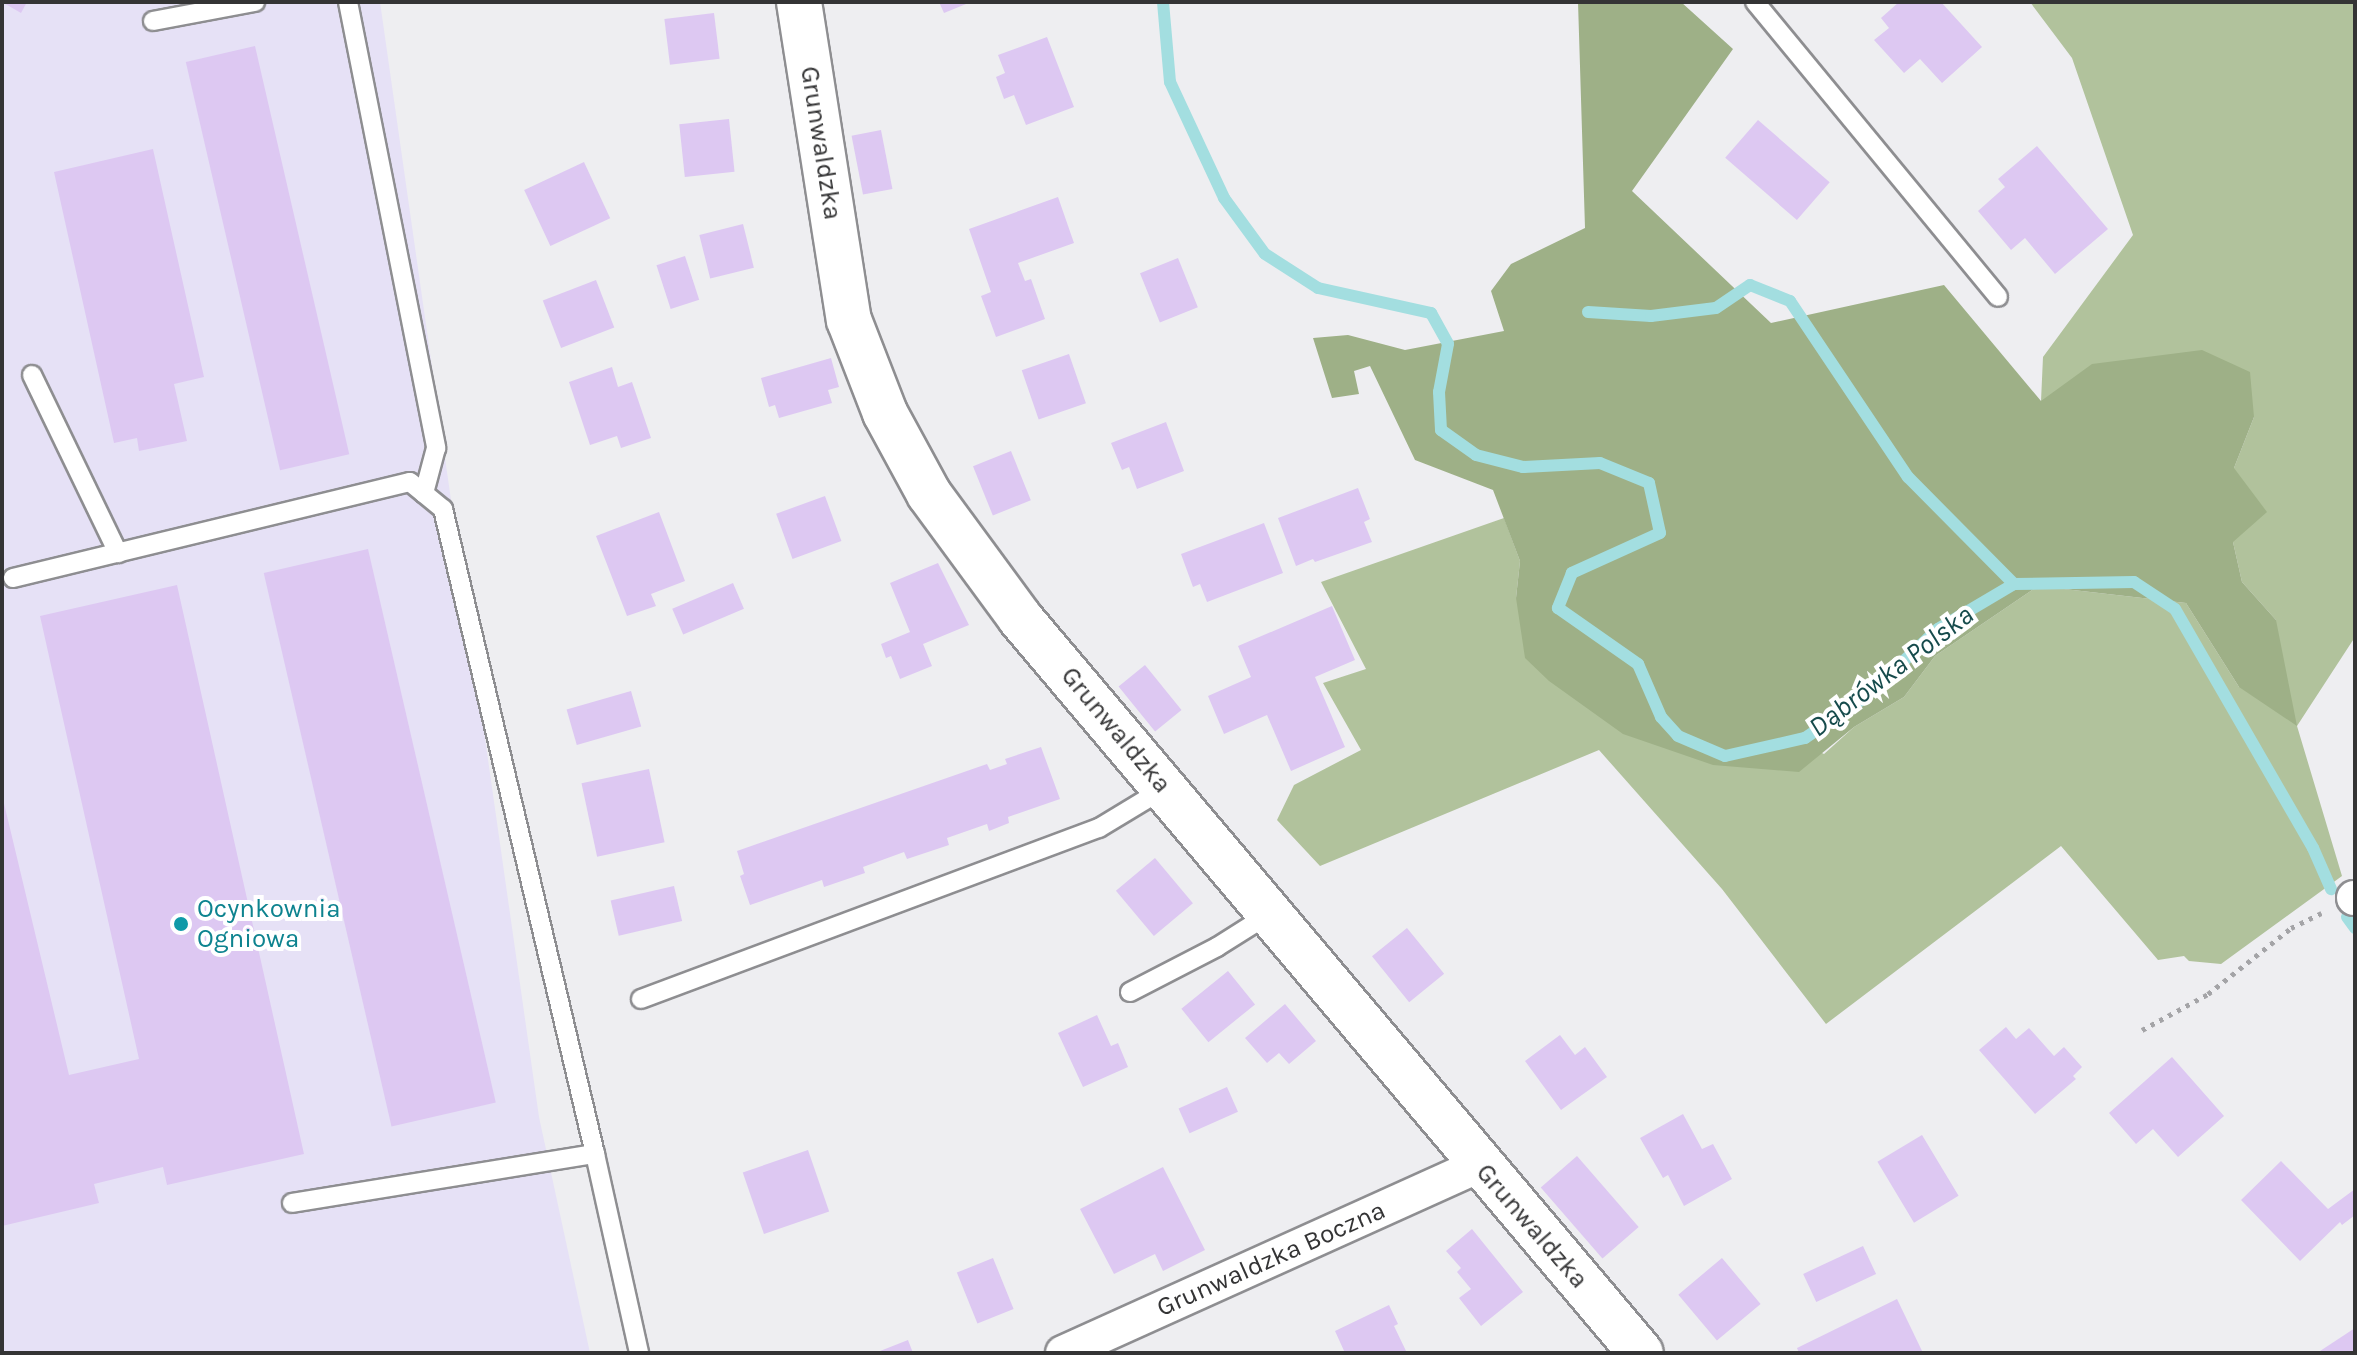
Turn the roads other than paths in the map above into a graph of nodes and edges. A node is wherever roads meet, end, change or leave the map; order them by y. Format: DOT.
graph roads {
  1 [pos="255,2"];
  2 [pos="348,2"];
  3 [pos="799,2"];
  4 [pos="1755,2"];
  5 [pos="153,21"];
  6 [pos="1998,297"];
  7 [pos="32,375"];
  8 [pos="424,493"];
  9 [pos="118,553"];
  10 [pos="13,578"];
  11 [pos="1165,788"];
  12 [pos="1271,913"];
  13 [pos="1130,992"];
  14 [pos="641,999"];
  15 [pos="595,1154"];
  16 [pos="1479,1165"];
  17 [pos="292,1203"];
  18 [pos="639,1353"];
  19 [pos="1063,1353"];
  20 [pos="1641,1353"];
  1 -- 5 [label="lane"];
  2 -- 8 [label="lane"];
  3 -- 11 [label="street, Grunwaldzka"];
  4 -- 6 [label="lane"];
  7 -- 9 [label="lane"];
  8 -- 9 [label="lane"];
  8 -- 15 [label="lane"];
  9 -- 10 [label="lane"];
  11 -- 12 [label="street, Grunwaldzka"];
  11 -- 14 [label="lane"];
  12 -- 13 [label="lane"];
  12 -- 16 [label="street, Grunwaldzka"];
  15 -- 17 [label="lane"];
  15 -- 18 [label="lane"];
  16 -- 19 [label="street, Grunwaldzka Boczna"];
  16 -- 20 [label="street, Grunwaldzka"];
}
